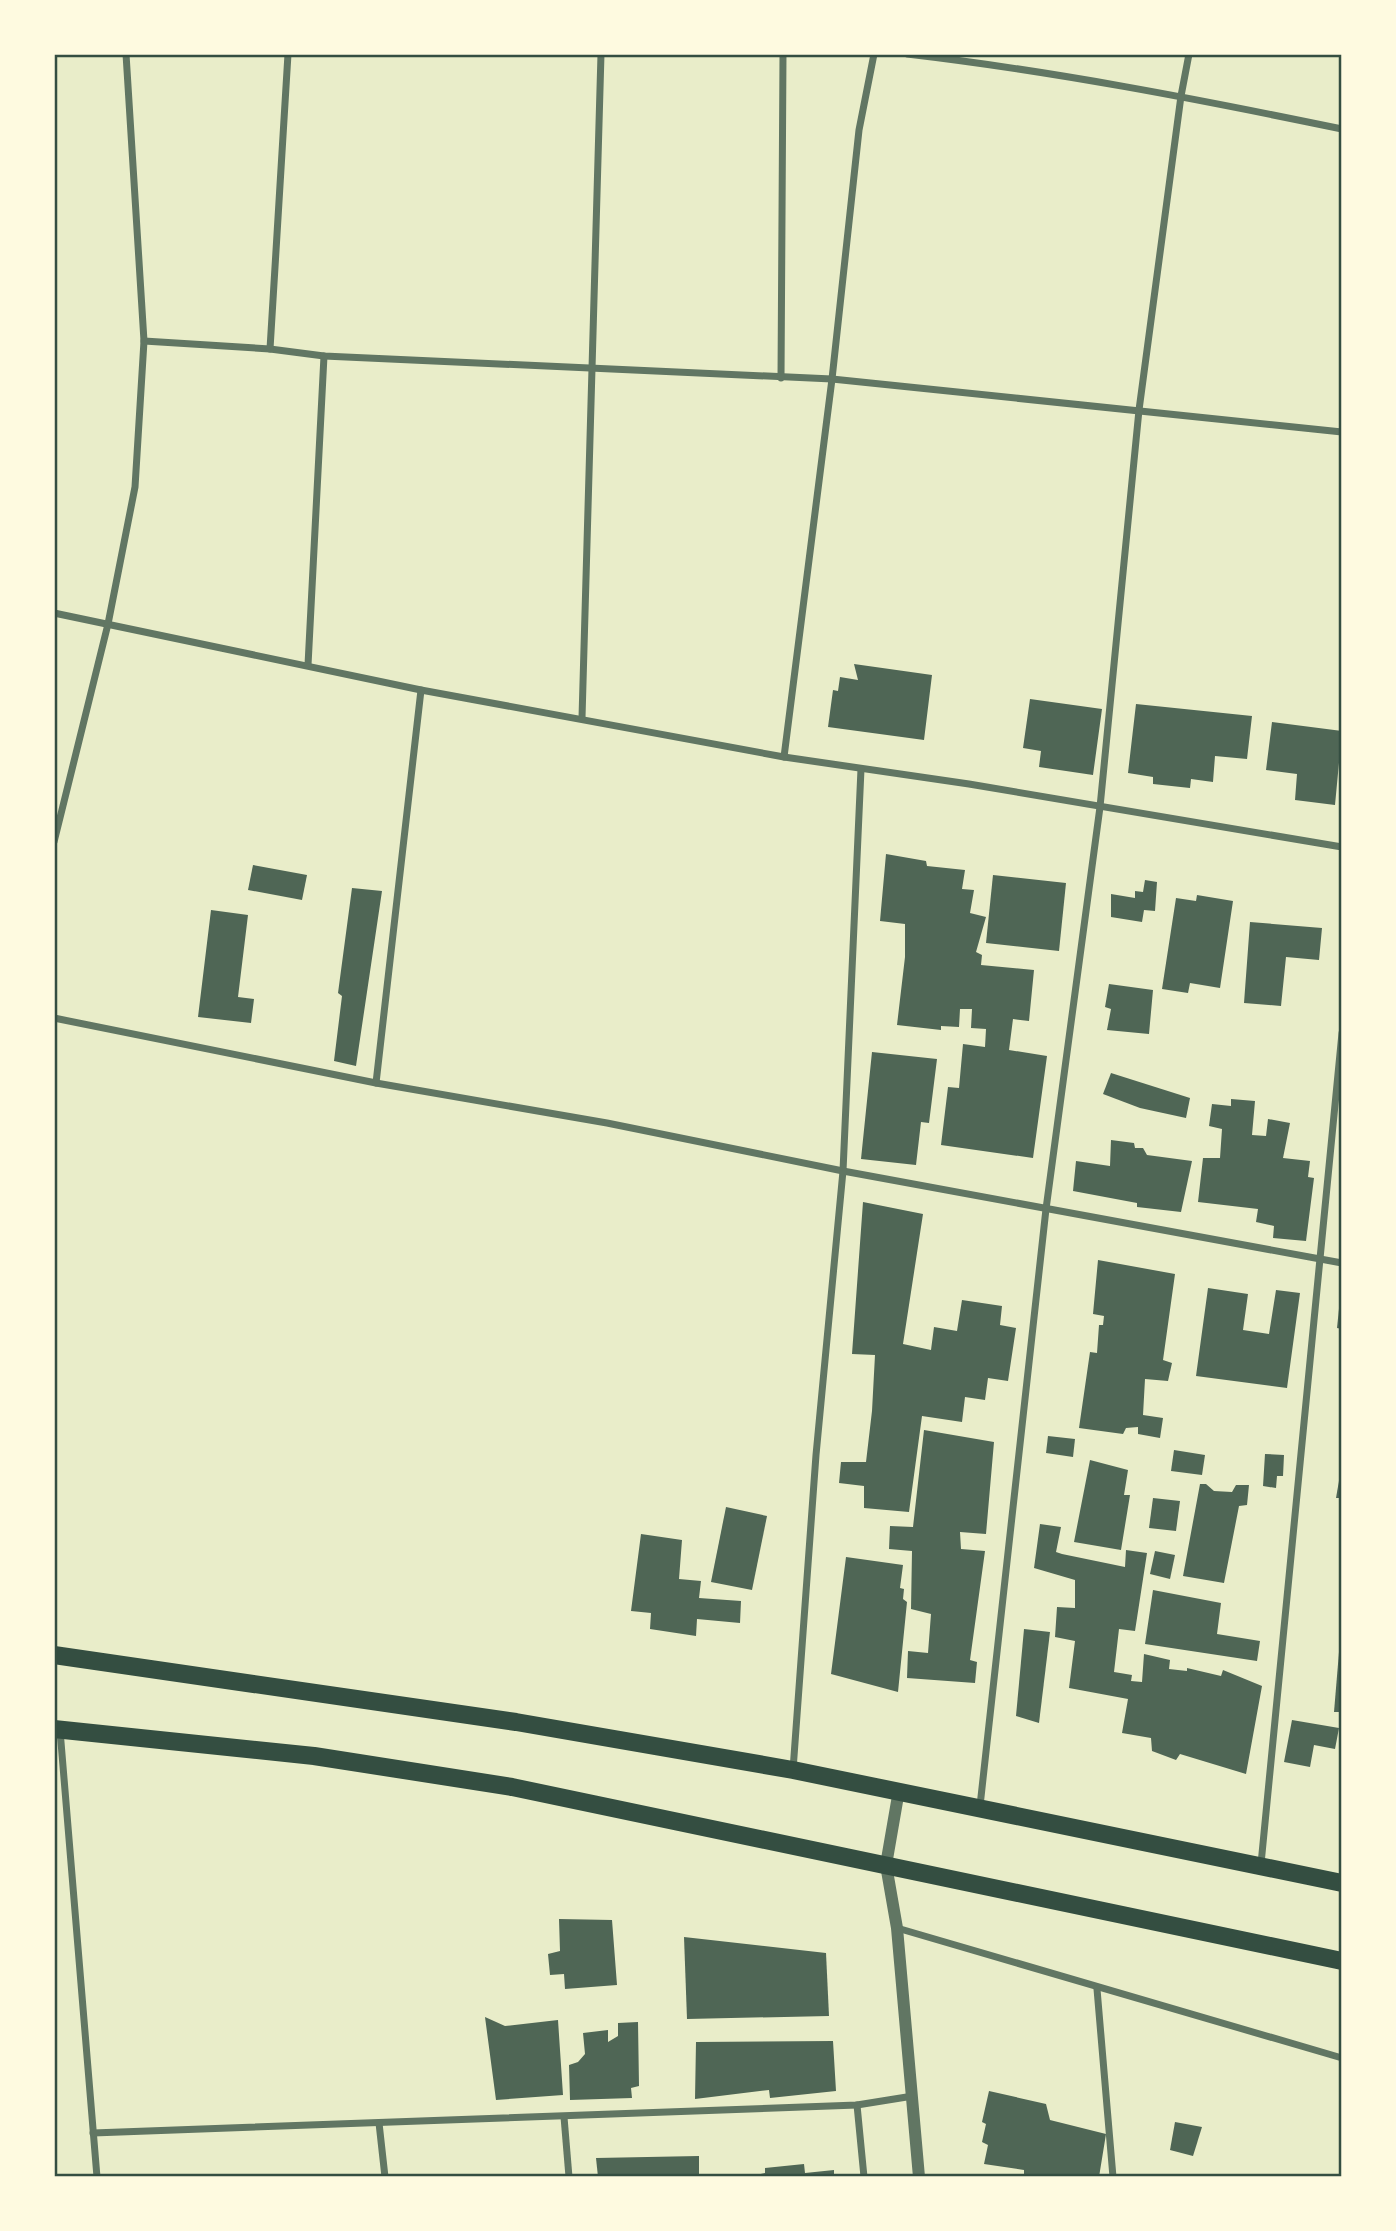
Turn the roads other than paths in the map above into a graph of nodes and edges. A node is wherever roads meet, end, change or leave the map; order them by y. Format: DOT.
graph roads {
  1 [pos="126,54"];
  2 [pos="289,54"];
  3 [pos="601,54"];
  4 [pos="783,54"];
  5 [pos="874,54"];
  6 [pos="907,54"];
  7 [pos="1189,54"];
  8 [pos="917,55"];
  9 [pos="1181,96"];
  10 [pos="1342,129"];
  11 [pos="145,341"];
  12 [pos="270,349"];
  13 [pos="324,356"];
  14 [pos="592,369"];
  15 [pos="781,378"];
  16 [pos="832,379"];
  17 [pos="1139,410"];
  18 [pos="1342,432"];
  19 [pos="54,613"];
  20 [pos="108,624"];
  21 [pos="308,665"];
  22 [pos="421,690"];
  23 [pos="582,718"];
  24 [pos="783,757"];
  25 [pos="861,769"];
  26 [pos="1100,807"];
  27 [pos="54,842"];
  28 [pos="1342,847"];
  29 [pos="54,1018"];
  30 [pos="1342,1033"];
  31 [pos="376,1083"];
  32 [pos="844,1171"];
  33 [pos="1046,1209"];
  34 [pos="1318,1260"];
  35 [pos="1342,1263"];
  36 [pos="54,1655"];
  37 [pos="57,1729"];
  38 [pos="793,1770"];
  39 [pos="899,1790"];
  40 [pos="980,1807"];
  41 [pos="1261,1864"];
  42 [pos="886,1865"];
  43 [pos="1342,1883"];
  44 [pos="897,1928"];
  45 [pos="1342,1961"];
  46 [pos="1097,1989"];
  47 [pos="1342,2058"];
  48 [pos="914,2096"];
  49 [pos="857,2105"];
  50 [pos="564,2117"];
  51 [pos="379,2123"];
  52 [pos="93,2133"];
  53 [pos="97,2177"];
  54 [pos="385,2177"];
  55 [pos="569,2177"];
  56 [pos="864,2177"];
  57 [pos="919,2177"];
  58 [pos="1112,2177"];
  1 -- 11 [label="street"];
  2 -- 12 [label="street"];
  3 -- 14 [label="street"];
  4 -- 15 [label="street"];
  5 -- 16 [label="street"];
  6 -- 8 [label="street"];
  7 -- 9 [label="street"];
  8 -- 9 [label="street"];
  9 -- 10 [label="street"];
  9 -- 17 [label="street"];
  11 -- 12 [label="street"];
  11 -- 20 [label="street"];
  12 -- 13 [label="street"];
  13 -- 14 [label="street"];
  13 -- 21 [label="street"];
  14 -- 15 [label="street"];
  14 -- 23 [label="street"];
  15 -- 16 [label="street"];
  16 -- 17 [label="street"];
  16 -- 24 [label="street"];
  17 -- 18 [label="street"];
  17 -- 26 [label="street"];
  19 -- 20 [label="street"];
  20 -- 21 [label="street"];
  20 -- 27 [label="street"];
  21 -- 22 [label="street"];
  22 -- 23 [label="street"];
  22 -- 31 [label="street"];
  23 -- 24 [label="street"];
  24 -- 25 [label="street"];
  25 -- 26 [label="street"];
  25 -- 32 [label="street"];
  26 -- 28 [label="street"];
  26 -- 33 [label="street"];
  29 -- 31 [label="street"];
  30 -- 34 [label="street"];
  31 -- 32 [label="street"];
  32 -- 33 [label="street"];
  32 -- 38 [label="street"];
  33 -- 34 [label="street"];
  33 -- 40 [label="street"];
  34 -- 35 [label="street"];
  34 -- 41 [label="street"];
  36 -- 38 [label="main road"];
  37 -- 42 [label="main road"];
  37 -- 52 [label="street"];
  38 -- 39 [label="main road"];
  39 -- 40 [label="main road"];
  39 -- 42 [label="street"];
  40 -- 41 [label="main road"];
  41 -- 43 [label="main road"];
  42 -- 44 [label="street"];
  42 -- 45 [label="main road"];
  44 -- 46 [label="street"];
  44 -- 48 [label="street"];
  46 -- 47 [label="street"];
  46 -- 58 [label="street"];
  48 -- 49 [label="street"];
  48 -- 57 [label="street"];
  49 -- 50 [label="street"];
  49 -- 56 [label="street"];
  50 -- 51 [label="street"];
  50 -- 55 [label="street"];
  51 -- 52 [label="street"];
  51 -- 54 [label="street"];
  52 -- 53 [label="street"];
}
